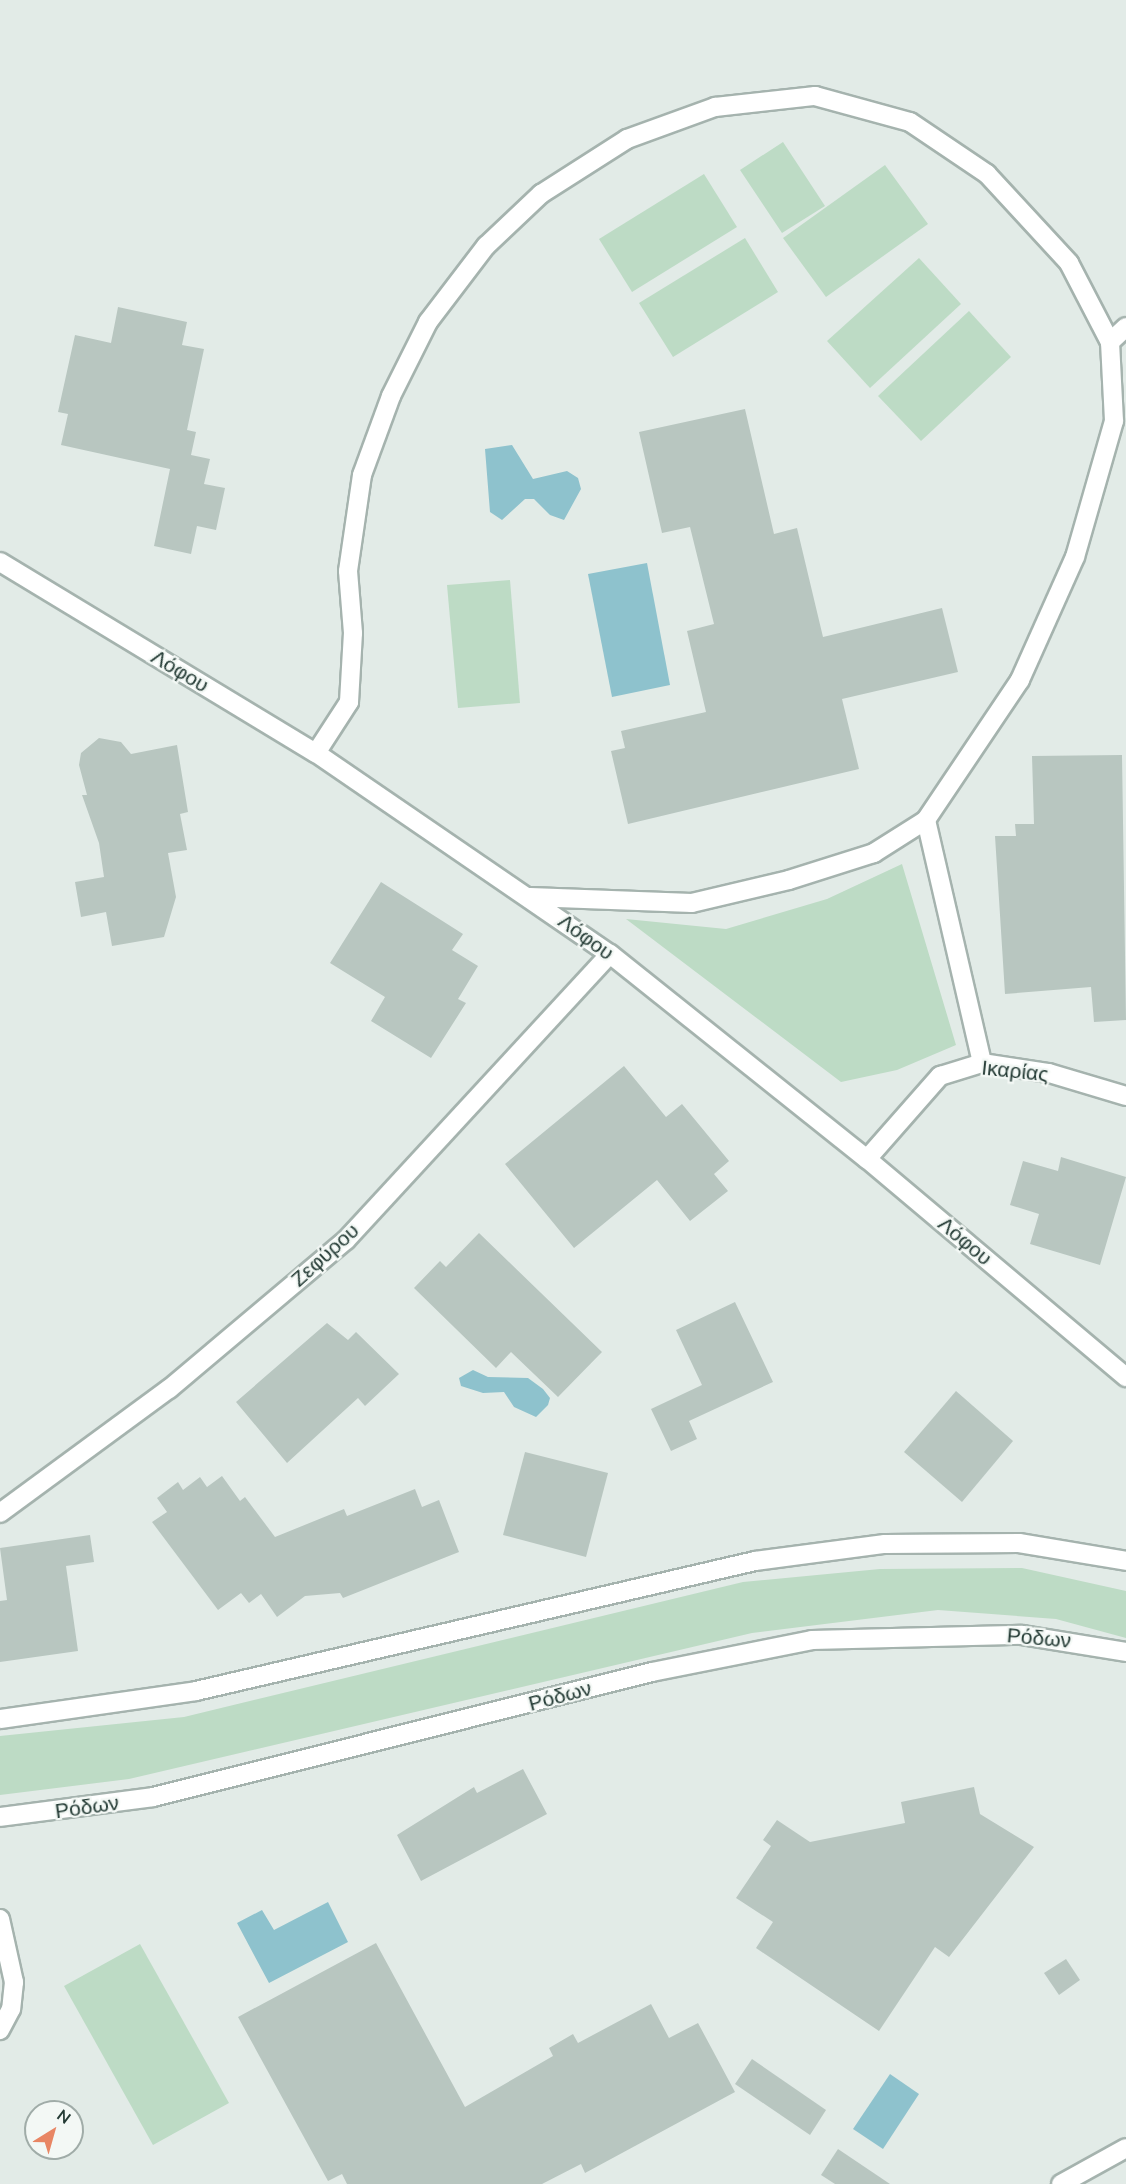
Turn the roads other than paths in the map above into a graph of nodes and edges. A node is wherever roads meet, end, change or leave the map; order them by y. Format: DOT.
graph roads {
  1 [pos="1126,327"];
  2 [pos="1110,342"];
  3 [pos="0,562"];
  4 [pos="316,753"];
  5 [pos="926,819"];
  6 [pos="530,897"];
  7 [pos="610,954"];
  8 [pos="982,1063"];
  9 [pos="1126,1096"];
  10 [pos="867,1159"];
  11 [pos="1126,1377"];
  12 [pos="0,1513"];
  13 [pos="1126,1561"];
  14 [pos="1126,1652"];
  15 [pos="0,1719"];
  16 [pos="0,1817"];
  17 [pos="0,1919"];
  18 [pos="0,2030"];
  19 [pos="1126,2148"];
  20 [pos="1061,2184"];
  1 -- 2 [label="street"];
  2 -- 4 [label="street"];
  2 -- 5 [label="street"];
  3 -- 4 [label="street, Λόφου"];
  4 -- 6 [label="street, Λόφου"];
  5 -- 6 [label="street"];
  5 -- 8 [label="street"];
  6 -- 7 [label="street, Λόφου"];
  7 -- 10 [label="street, Λόφου"];
  7 -- 12 [label="street, Ζεφύρου"];
  8 -- 9 [label="street, Ικαρίας"];
  8 -- 10 [label="street, Ικαρίας"];
  10 -- 11 [label="street, Λόφου"];
  13 -- 15 [label="street"];
  14 -- 16 [label="street, Ρόδων"];
  17 -- 18 [label="street"];
  19 -- 20 [label="street"];
}
